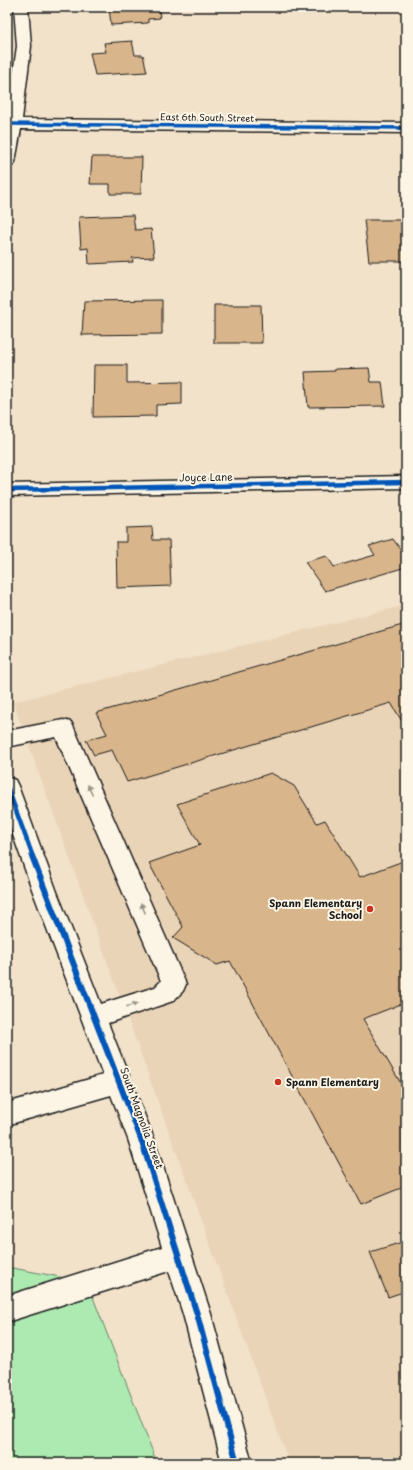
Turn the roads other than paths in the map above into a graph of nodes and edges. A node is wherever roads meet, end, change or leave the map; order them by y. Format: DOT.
graph roads {
  1 [pos="21,7"];
  2 [pos="11,123"];
  3 [pos="406,128"];
  4 [pos="7,162"];
  5 [pos="406,482"];
  6 [pos="7,490"];
  7 [pos="7,739"];
  8 [pos="7,786"];
  9 [pos="95,1017"];
  10 [pos="119,1081"];
  11 [pos="7,1114"];
  12 [pos="178,1255"];
  13 [pos="7,1309"];
  14 [pos="237,1463"];
  1 -- 2 [label="street"];
  2 -- 3 [label="street, East 6th South Street"];
  2 -- 4 [label="street"];
  5 -- 6 [label="street, Joyce Lane"];
  9 -- 7 [label="street, one-way"];
  8 -- 9 [label="street, South Magnolia Street"];
  9 -- 10 [label="street, South Magnolia Street"];
  10 -- 11 [label="street"];
  10 -- 12 [label="street, South Magnolia Street"];
  12 -- 13 [label="street"];
  12 -- 14 [label="street, South Magnolia Street"];
}
